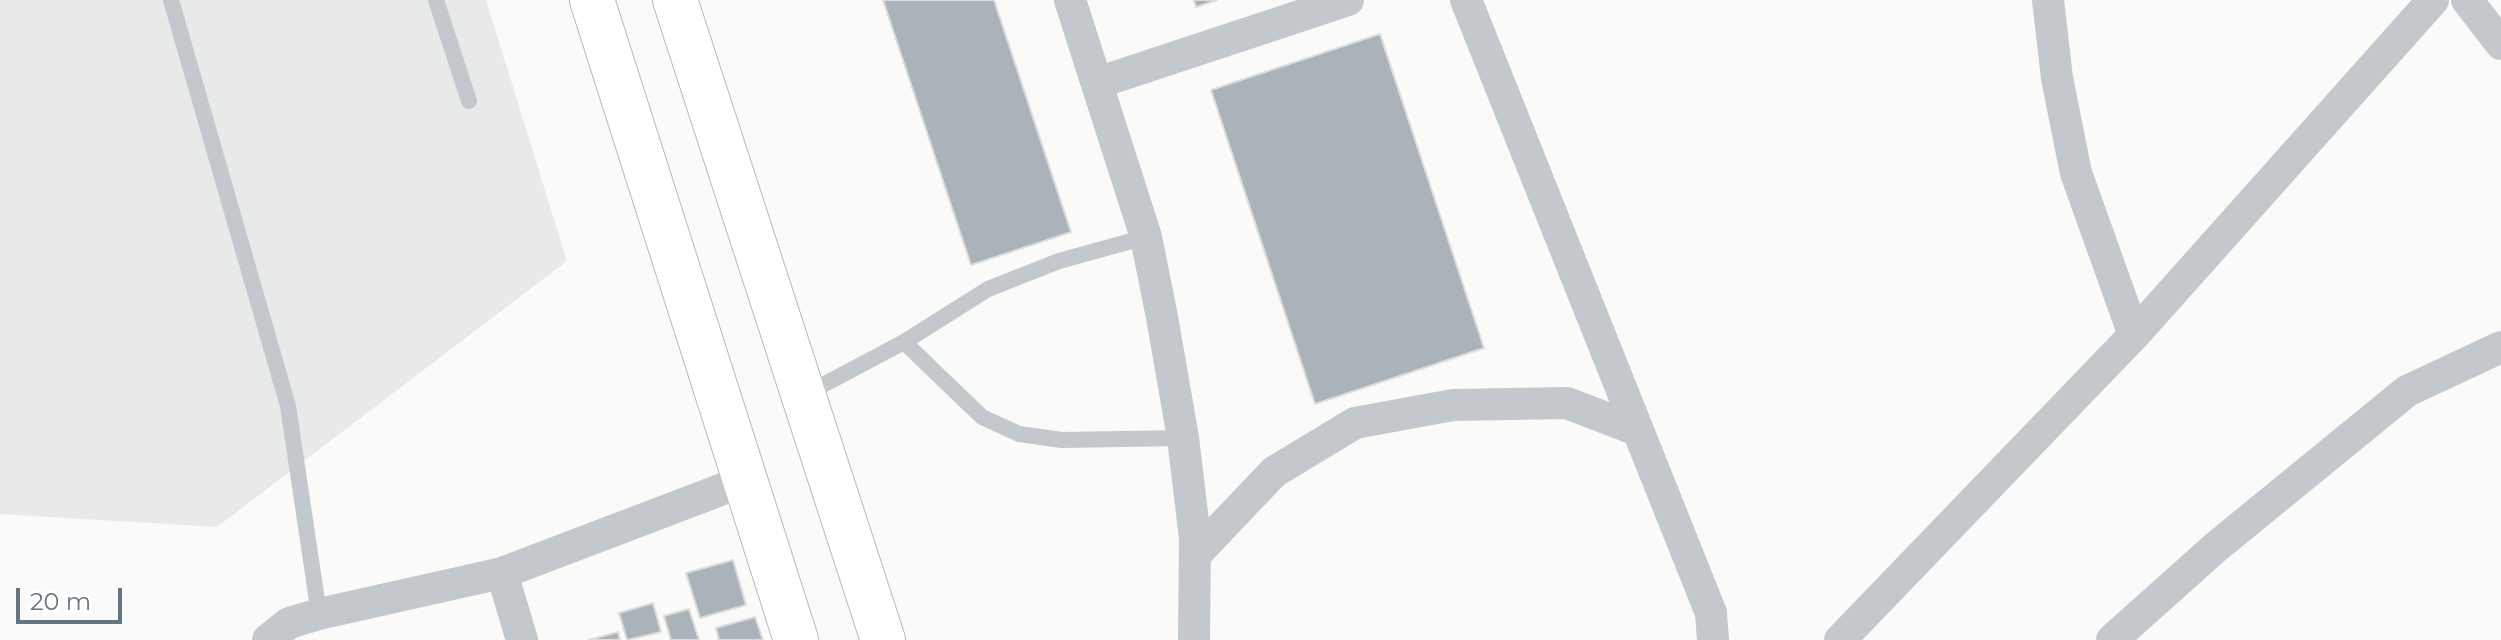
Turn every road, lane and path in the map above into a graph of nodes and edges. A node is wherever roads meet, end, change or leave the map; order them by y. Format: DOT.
graph roads {
  1 [pos="171,0"];
  2 [pos="436,0"];
  3 [pos="592,0"];
  4 [pos="675,0"];
  5 [pos="1070,0"];
  6 [pos="1348,0"];
  7 [pos="1466,0"];
  8 [pos="2048,0"];
  9 [pos="2433,0"];
  10 [pos="2467,0"];
  11 [pos="2501,44"];
  12 [pos="1097,83"];
  13 [pos="469,101"];
  14 [pos="1146,237"];
  15 [pos="2134,335"];
  16 [pos="904,342"];
  17 [pos="2501,347"];
  18 [pos="801,396"];
  19 [pos="1637,430"];
  20 [pos="1183,438"];
  21 [pos="744,481"];
  22 [pos="1195,555"];
  23 [pos="502,573"];
  24 [pos="319,614"];
  25 [pos="268,640"];
  26 [pos="522,640"];
  27 [pos="796,640"];
  28 [pos="883,640"];
  29 [pos="1194,640"];
  30 [pos="1713,640"];
  31 [pos="1840,640"];
  32 [pos="2112,640"];
  1 -- 24 [label="lane"];
  2 -- 13 [label="lane"];
  3 -- 21 [label="main road"];
  4 -- 18 [label="main road"];
  5 -- 12 [label="street"];
  6 -- 12 [label="street"];
  7 -- 19 [label="street"];
  8 -- 15 [label="street"];
  9 -- 15 [label="street"];
  10 -- 11 [label="street"];
  12 -- 14 [label="street"];
  14 -- 16 [label="lane"];
  14 -- 20 [label="street"];
  15 -- 31 [label="street"];
  16 -- 18 [label="lane"];
  16 -- 20 [label="lane"];
  17 -- 32 [label="street"];
  18 -- 28 [label="main road"];
  19 -- 22 [label="street"];
  19 -- 30 [label="street"];
  20 -- 22 [label="street"];
  21 -- 23 [label="street"];
  21 -- 27 [label="main road"];
  22 -- 29 [label="street"];
  23 -- 24 [label="street"];
  23 -- 26 [label="street"];
  24 -- 25 [label="street"];
}
